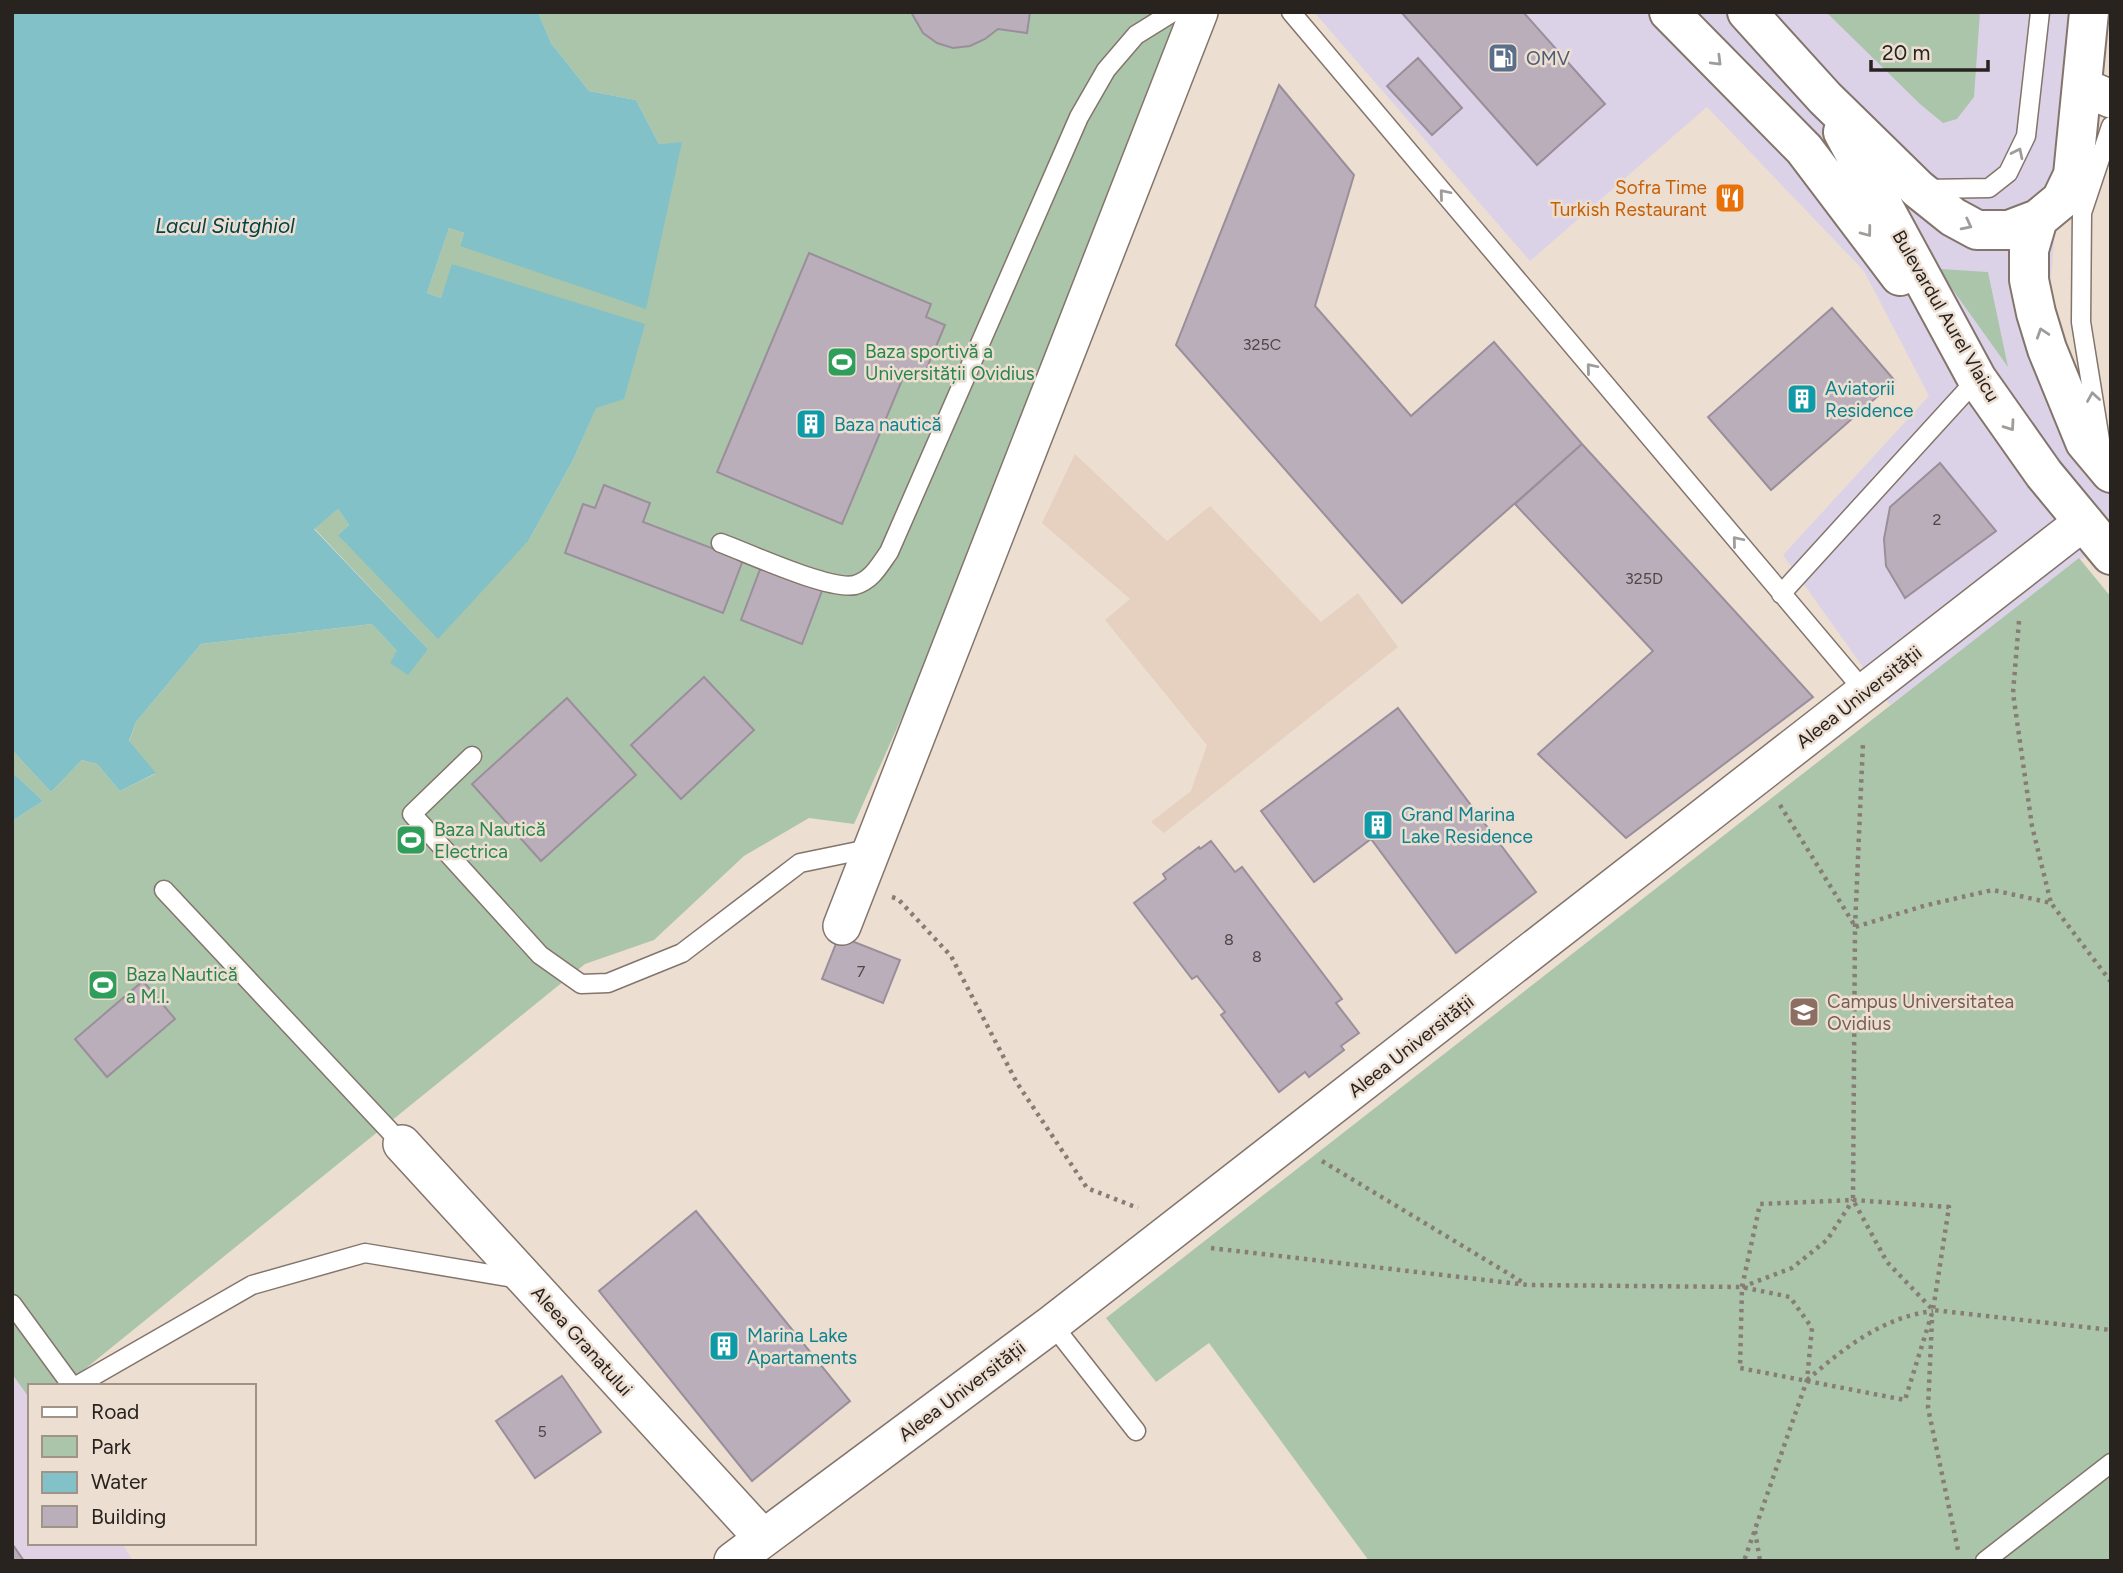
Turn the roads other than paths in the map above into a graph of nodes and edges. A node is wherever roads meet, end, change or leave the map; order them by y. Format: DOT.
graph roads {
  1 [pos="1172,12"];
  2 [pos="1199,12"];
  3 [pos="1291,12"];
  4 [pos="1669,12"];
  5 [pos="1747,12"];
  6 [pos="2040,12"];
  7 [pos="2089,12"];
  8 [pos="2097,93"];
  9 [pos="1825,98"];
  10 [pos="2111,126"];
  11 [pos="1918,189"];
  12 [pos="2038,219"];
  13 [pos="1977,379"];
  14 [pos="2107,469"];
  15 [pos="2083,522"];
  16 [pos="721,543"];
  17 [pos="2111,555"];
  18 [pos="1782,594"];
  19 [pos="1865,692"];
  20 [pos="472,756"];
  21 [pos="867,864"];
  22 [pos="164,890"];
  23 [pos="842,926"];
  24 [pos="402,1144"];
  25 [pos="526,1280"];
  26 [pos="12,1304"];
  27 [pos="1052,1324"];
  28 [pos="72,1384"];
  29 [pos="78,1384"];
  30 [pos="1136,1431"];
  31 [pos="2111,1463"];
  32 [pos="763,1538"];
  33 [pos="733,1561"];
  34 [pos="1985,1561"];
  1 -- 16 [label="lane"];
  2 -- 21 [label="street"];
  18 -- 3 [label="lane, one-way"];
  4 -- 13 [label="main road, one-way"];
  5 -- 9 [label="main road"];
  11 -- 6 [label="lane, one-way"];
  7 -- 8 [label="main road"];
  8 -- 12 [label="main road"];
  9 -- 11 [label="main road"];
  9 -- 13 [label="main road, Bulevardul Aurel Vlaicu"];
  14 -- 10 [label="lane, one-way"];
  11 -- 12 [label="main road, one-way"];
  14 -- 12 [label="main road, one-way"];
  13 -- 15 [label="main road, Bulevardul Aurel Vlaicu, one-way"];
  13 -- 18 [label="lane"];
  15 -- 17 [label="main road, Bulevardul Aurel Vlaicu"];
  15 -- 19 [label="street, Aleea Universității"];
  18 -- 19 [label="lane"];
  19 -- 27 [label="street, Aleea Universității"];
  20 -- 21 [label="lane"];
  21 -- 23 [label="street"];
  22 -- 24 [label="lane"];
  24 -- 25 [label="street, Aleea Granatului"];
  25 -- 29 [label="lane"];
  25 -- 32 [label="street, Aleea Granatului"];
  26 -- 28 [label="lane"];
  27 -- 30 [label="lane"];
  27 -- 32 [label="street, Aleea Universității"];
  31 -- 34 [label="lane"];
  32 -- 33 [label="street, Aleea Universității"];
}
